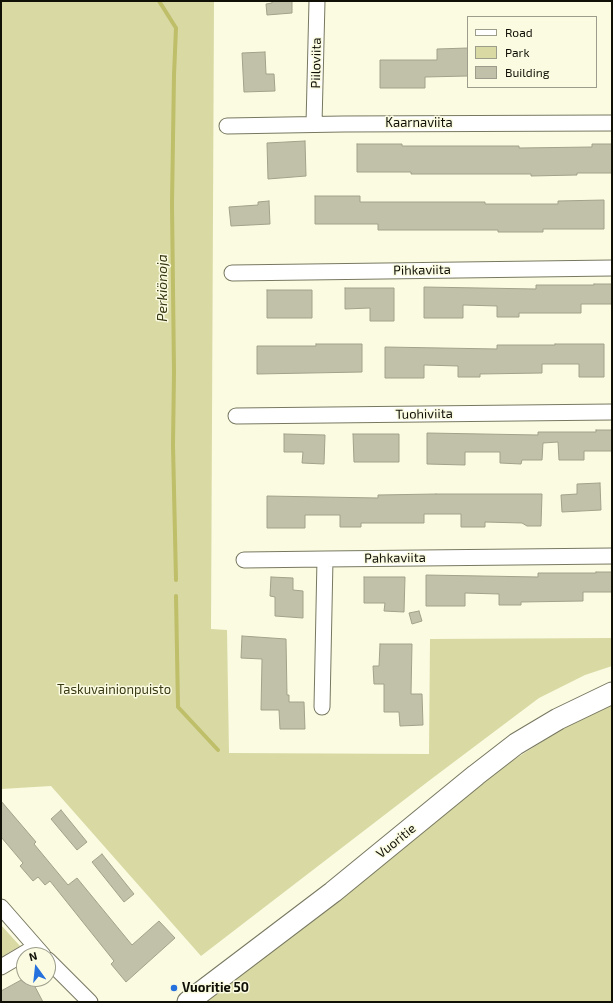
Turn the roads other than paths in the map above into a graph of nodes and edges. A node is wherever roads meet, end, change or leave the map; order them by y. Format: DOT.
graph roads {
  1 [pos="317,1"];
  2 [pos="612,123"];
  3 [pos="314,124"];
  4 [pos="226,126"];
  5 [pos="612,268"];
  6 [pos="232,273"];
  7 [pos="612,412"];
  8 [pos="236,416"];
  9 [pos="612,556"];
  10 [pos="325,559"];
  11 [pos="244,560"];
  12 [pos="612,693"];
  13 [pos="322,707"];
  14 [pos="1,906"];
  15 [pos="36,947"];
  16 [pos="16,961"];
  17 [pos="1,967"];
  18 [pos="56,968"];
  19 [pos="90,1002"];
  20 [pos="188,1002"];
  1 -- 3 [label="street, Piiloviita"];
  2 -- 3 [label="street, Kaarnaviita"];
  3 -- 4 [label="street, Kaarnaviita"];
  5 -- 6 [label="street, Pihkaviita"];
  7 -- 8 [label="street, Tuohiviita"];
  9 -- 10 [label="street, Pahkaviita"];
  10 -- 11 [label="street, Pahkaviita"];
  10 -- 13 [label="street"];
  12 -- 20 [label="street, Vuoritie"];
  14 -- 15 [label="street"];
  16 -- 17 [label="street"];
  18 -- 19 [label="street"];
}
